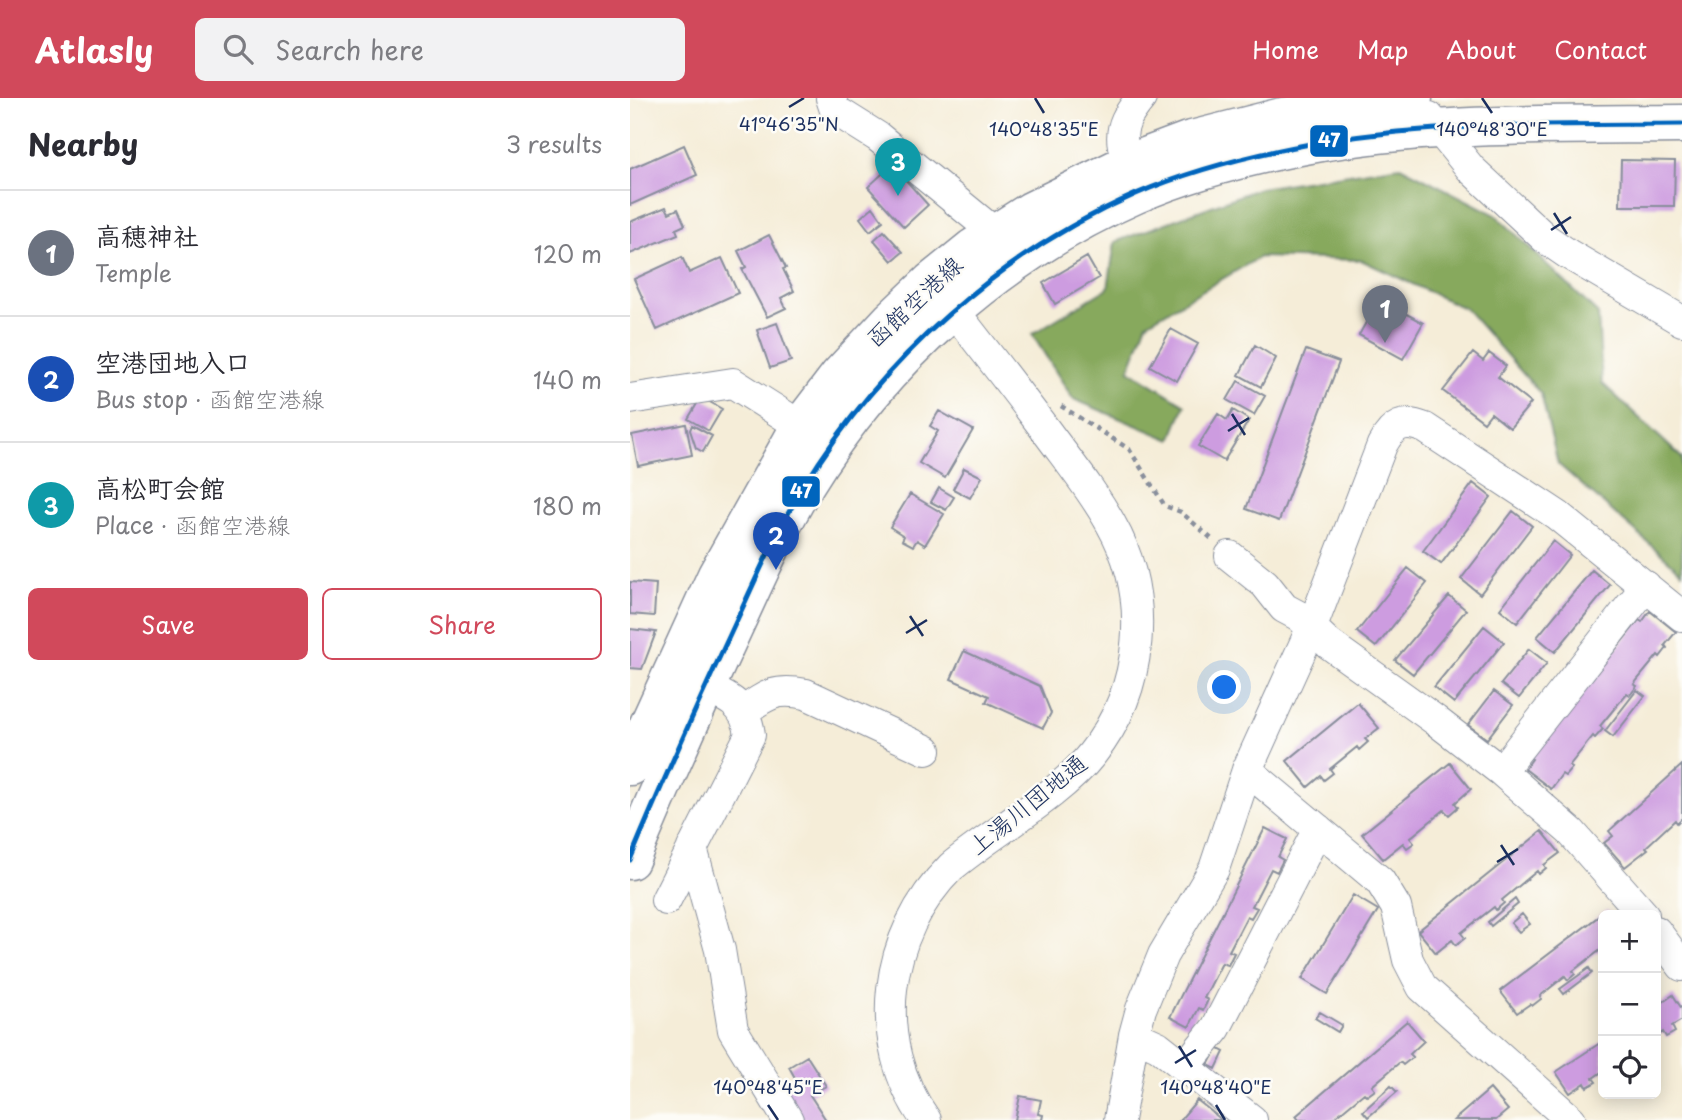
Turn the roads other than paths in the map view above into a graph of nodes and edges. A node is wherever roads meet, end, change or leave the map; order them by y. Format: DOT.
graph roads {
  1 [pos="831,98"];
  2 [pos="1140,98"];
  3 [pos="1414,98"];
  4 [pos="1682,124"];
  5 [pos="1437,128"];
  6 [pos="1123,146"];
  7 [pos="983,223"];
  8 [pos="942,296"];
  9 [pos="1682,321"];
  10 [pos="630,399"];
  11 [pos="785,416"];
  12 [pos="1230,556"];
  13 [pos="1646,586"];
  14 [pos="1682,616"];
  15 [pos="1311,627"];
  16 [pos="688,682"];
  17 [pos="744,711"];
  18 [pos="634,748"];
  19 [pos="926,750"];
  20 [pos="676,753"];
  21 [pos="1247,770"];
  22 [pos="1501,771"];
  23 [pos="1318,829"];
  24 [pos="692,848"];
  25 [pos="630,859"];
  26 [pos="666,900"];
  27 [pos="1639,910"];
  28 [pos="1661,938"];
  29 [pos="1682,966"];
  30 [pos="1134,1035"];
  31 [pos="1185,1067"];
  32 [pos="788,1120"];
  33 [pos="926,1120"];
  34 [pos="1119,1120"];
  35 [pos="1252,1120"];
  36 [pos="1571,1120"];
  1 -- 7 [label="street"];
  2 -- 6 [label="street"];
  3 -- 5 [label="street"];
  3 -- 8 [label="main road, 函館空港線"];
  4 -- 5 [label="main road, 函館空港線"];
  5 -- 8 [label="main road, 函館空港線"];
  5 -- 9 [label="street"];
  8 -- 16 [label="main road, 函館空港線"];
  8 -- 33 [label="street, 上湯川団地通"];
  10 -- 11 [label="street"];
  12 -- 15 [label="street"];
  13 -- 14 [label="street"];
  13 -- 15 [label="street"];
  13 -- 22 [label="street"];
  15 -- 21 [label="street"];
  15 -- 22 [label="street"];
  16 -- 17 [label="street"];
  16 -- 18 [label="main road, 函館空港線"];
  16 -- 20 [label="main road, 函館空港線"];
  17 -- 19 [label="street"];
  17 -- 24 [label="street"];
  18 -- 20 [label="street"];
  20 -- 25 [label="main road, 函館空港線"];
  21 -- 23 [label="street"];
  21 -- 30 [label="street"];
  22 -- 27 [label="street"];
  23 -- 31 [label="street"];
  23 -- 36 [label="street"];
  24 -- 26 [label="street"];
  24 -- 32 [label="street"];
  28 -- 29 [label="street"];
  30 -- 31 [label="street"];
  30 -- 34 [label="street"];
  31 -- 35 [label="street"];
}
